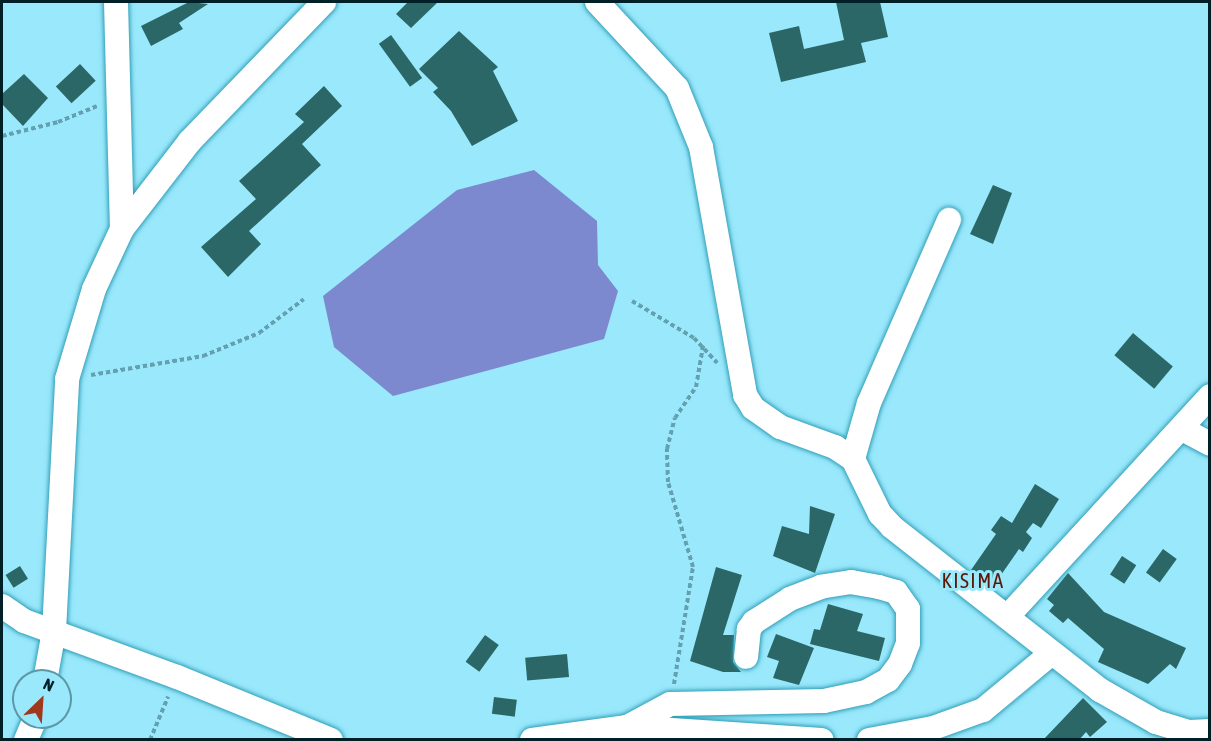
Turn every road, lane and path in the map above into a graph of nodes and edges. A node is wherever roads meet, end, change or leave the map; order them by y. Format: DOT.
graph roads {
  1 [pos="116,2"];
  2 [pos="324,2"];
  3 [pos="597,2"];
  4 [pos="120,96"];
  5 [pos="2,136"];
  6 [pos="949,220"];
  7 [pos="122,229"];
  8 [pos="304,299"];
  9 [pos="632,301"];
  10 [pos="703,346"];
  11 [pos="67,379"];
  12 [pos="745,394"];
  13 [pos="1209,396"];
  14 [pos="1182,429"];
  15 [pos="1209,444"];
  16 [pos="853,459"];
  17 [pos="2,606"];
  18 [pos="1007,617"];
  19 [pos="54,631"];
  20 [pos="1052,653"];
  21 [pos="746,657"];
  22 [pos="47,669"];
  23 [pos="177,677"];
  24 [pos="670,704"];
  25 [pos="627,727"];
  26 [pos="1154,731"];
  27 [pos="1209,731"];
  28 [pos="150,740"];
  29 [pos="332,740"];
  30 [pos="532,740"];
  31 [pos="822,740"];
  32 [pos="869,740"];
  1 -- 4 [label="street"];
  2 -- 7 [label="street"];
  3 -- 12 [label="street"];
  4 -- 5 [label="path"];
  4 -- 7 [label="street"];
  6 -- 16 [label="street"];
  7 -- 11 [label="street"];
  8 -- 11 [label="path"];
  9 -- 10 [label="path"];
  10 -- 12 [label="path"];
  10 -- 24 [label="path"];
  11 -- 19 [label="street"];
  12 -- 16 [label="street"];
  13 -- 14 [label="street"];
  14 -- 15 [label="street"];
  14 -- 18 [label="street"];
  16 -- 18 [label="street"];
  17 -- 19 [label="street"];
  18 -- 20 [label="street"];
  19 -- 22 [label="street"];
  19 -- 23 [label="street"];
  20 -- 26 [label="street"];
  20 -- 32 [label="street"];
  21 -- 24 [label="street"];
  23 -- 28 [label="path"];
  23 -- 29 [label="street"];
  24 -- 25 [label="street"];
  25 -- 30 [label="street"];
  25 -- 31 [label="street"];
  26 -- 27 [label="street"];
}
